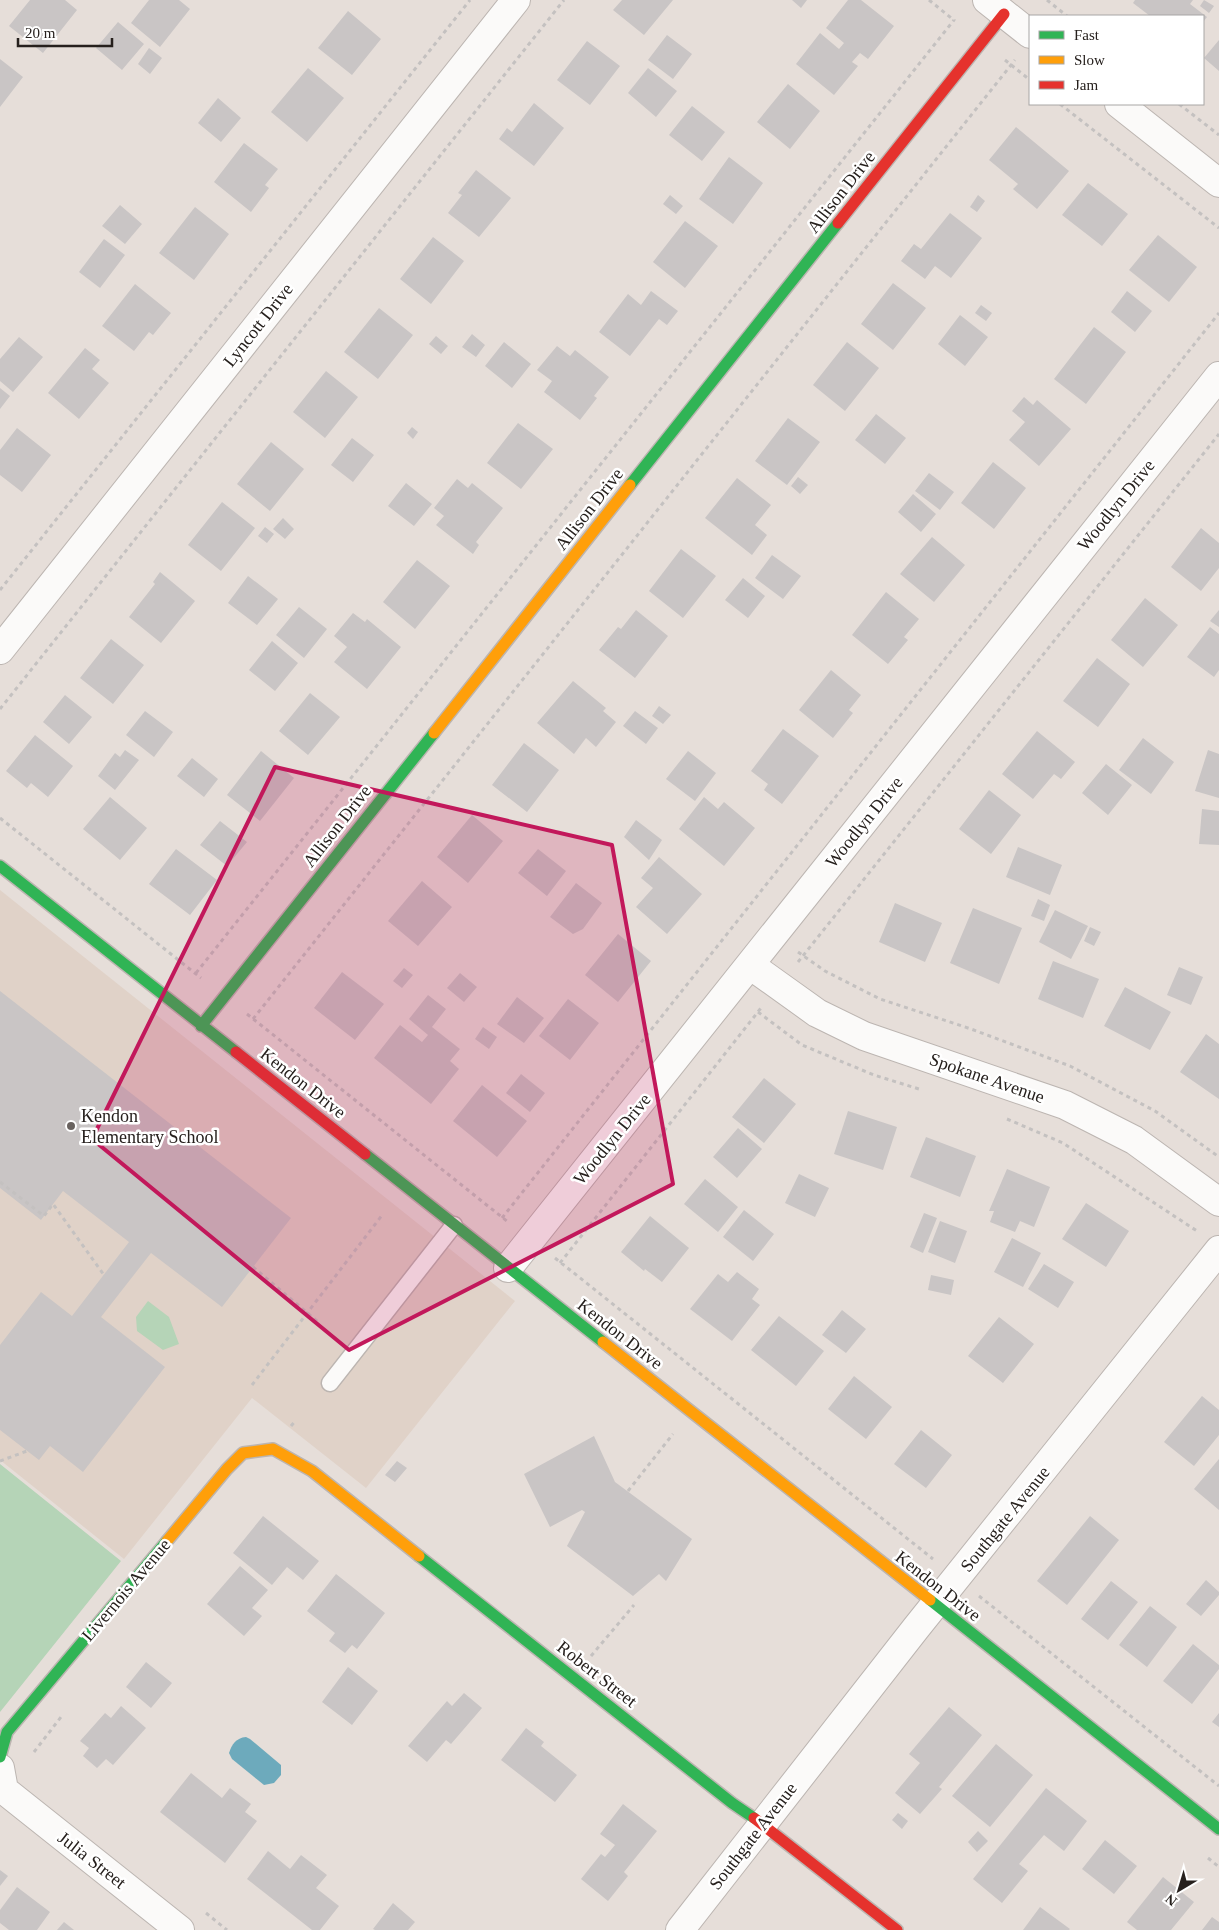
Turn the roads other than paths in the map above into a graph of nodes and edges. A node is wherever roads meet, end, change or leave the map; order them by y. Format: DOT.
graph roads {
  1 [pos="516,0"];
  2 [pos="996,7"];
  3 [pos="1026,44"];
  4 [pos="1120,105"];
  5 [pos="1219,183"];
  6 [pos="1219,376"];
  7 [pos="0,650"];
  8 [pos="0,866"];
  9 [pos="750,965"];
  10 [pos="201,1026"];
  11 [pos="1219,1202"];
  12 [pos="454,1225"];
  13 [pos="1219,1250"];
  14 [pos="508,1268"];
  15 [pos="330,1383"];
  16 [pos="273,1449"];
  17 [pos="936,1606"];
  18 [pos="0,1757"];
  19 [pos="2,1779"];
  20 [pos="763,1824"];
  21 [pos="1219,1830"];
  22 [pos="180,1930"];
  23 [pos="680,1930"];
  24 [pos="897,1930"];
  1 -- 7 [label="street, Lyncott Drive"];
  2 -- 3 [label="street"];
  2 -- 10 [label="street, Allison Drive"];
  4 -- 5 [label="street"];
  6 -- 9 [label="street, Woodlyn Drive"];
  8 -- 10 [label="street, Kendon Drive"];
  9 -- 11 [label="street, Spokane Avenue"];
  9 -- 14 [label="street, Woodlyn Drive"];
  10 -- 12 [label="street, Kendon Drive"];
  12 -- 14 [label="street, Kendon Drive"];
  12 -- 15 [label="lane"];
  13 -- 17 [label="street, Southgate Avenue"];
  14 -- 17 [label="street, Kendon Drive"];
  16 -- 18 [label="street, Livernois Avenue"];
  16 -- 20 [label="street, Robert Street"];
  17 -- 20 [label="street, Southgate Avenue"];
  17 -- 21 [label="street, Kendon Drive"];
  19 -- 22 [label="street, Julia Street"];
  20 -- 23 [label="street, Southgate Avenue"];
  20 -- 24 [label="street, Robert Street"];
}
